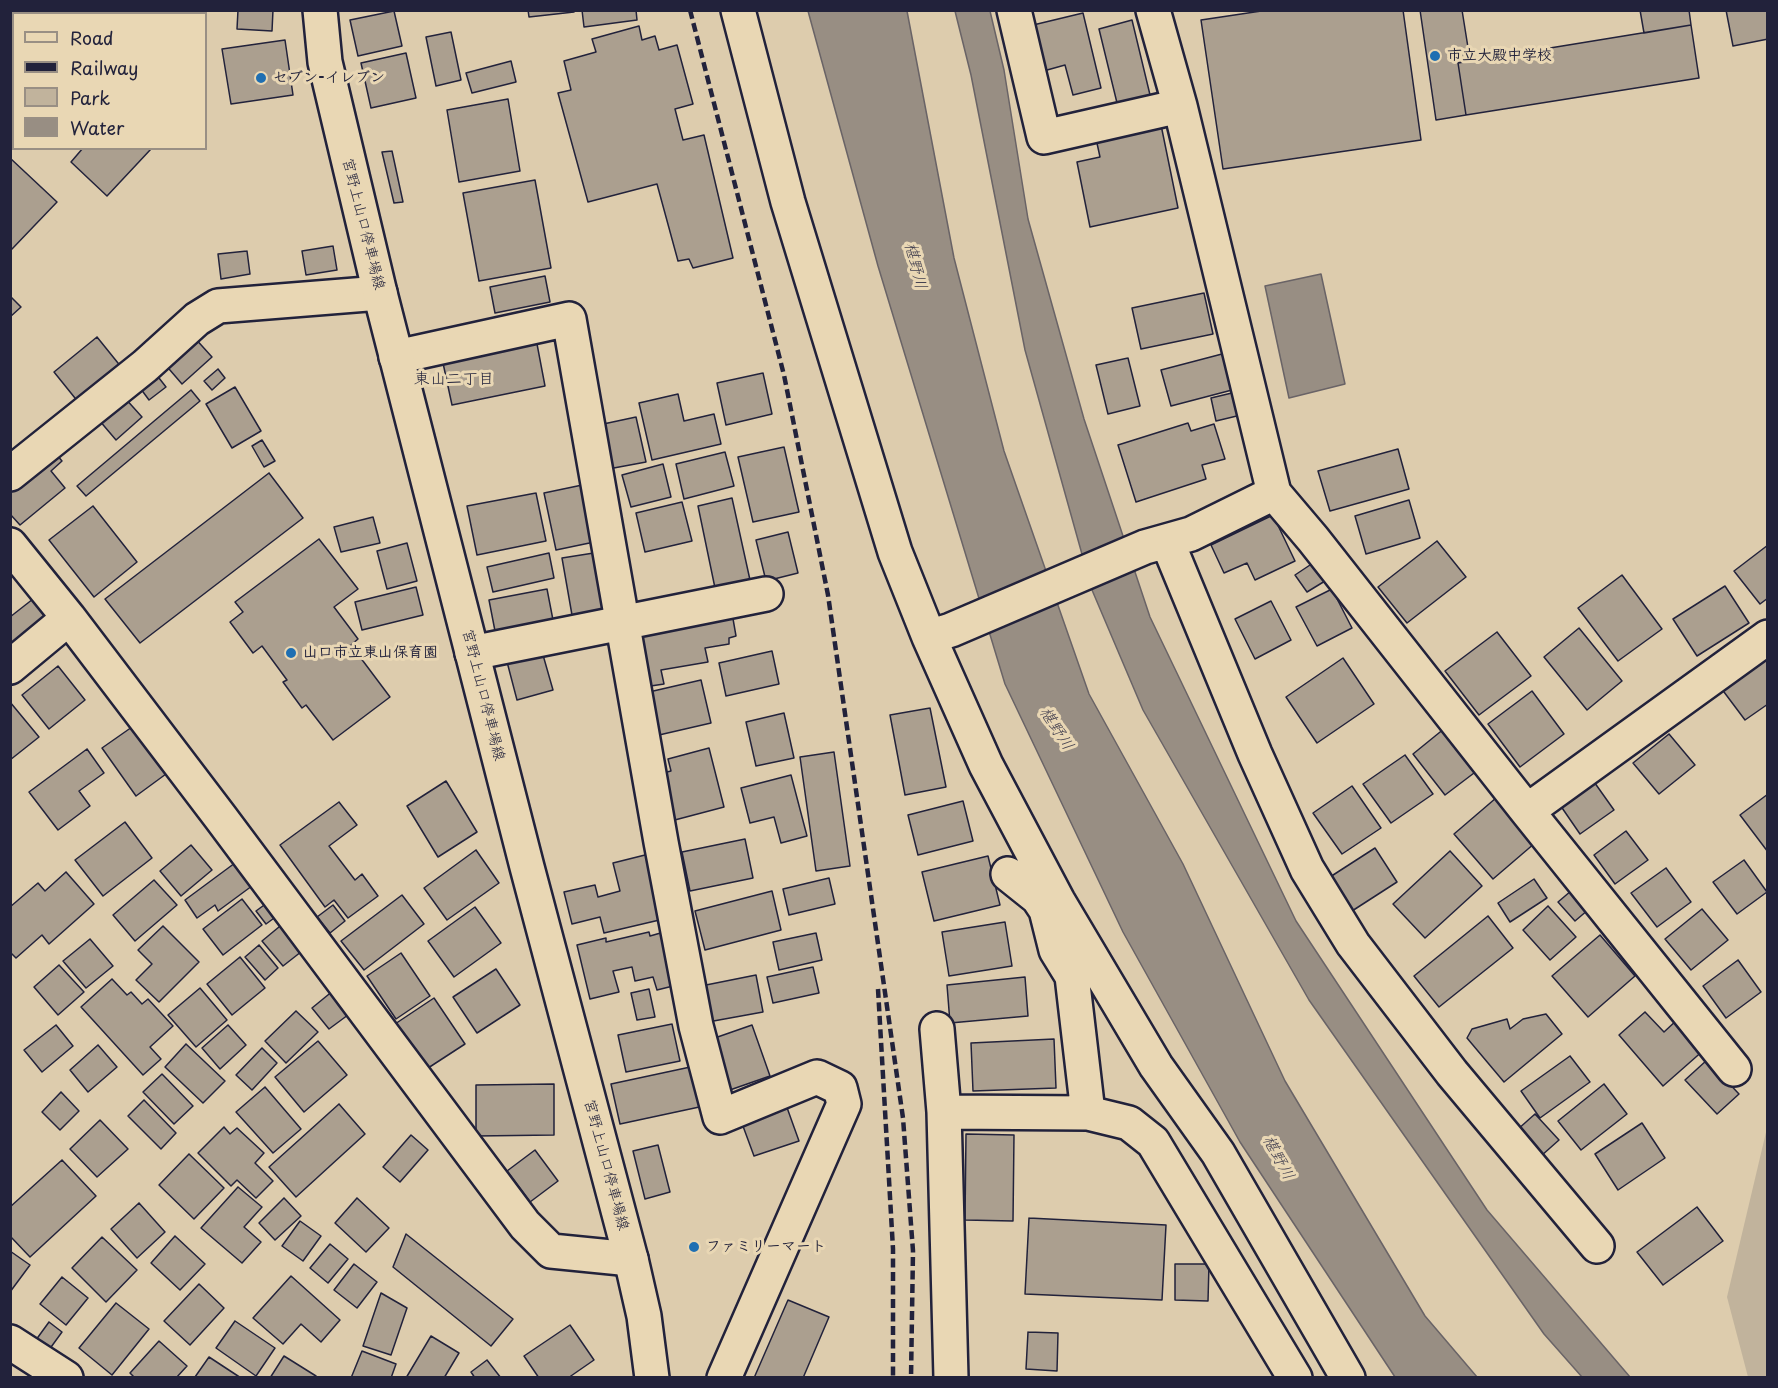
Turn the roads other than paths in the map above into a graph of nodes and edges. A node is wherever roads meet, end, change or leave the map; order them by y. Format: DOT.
graph roads {
  1 [pos="320,10"];
  2 [pos="738,10"];
  3 [pos="1014,10"];
  4 [pos="1153,10"];
  5 [pos="1180,106"];
  6 [pos="380,293"];
  7 [pos="396,357"];
  8 [pos="10,474"];
  9 [pos="1274,493"];
  10 [pos="1156,544"];
  11 [pos="10,545"];
  12 [pos="766,594"];
  13 [pos="69,618"];
  14 [pos="623,621"];
  15 [pos="940,634"];
  16 [pos="1767,637"];
  17 [pos="472,653"];
  18 [pos="10,667"];
  19 [pos="1527,811"];
  20 [pos="1008,874"];
  21 [pos="1052,905"];
  22 [pos="937,1029"];
  23 [pos="1734,1069"];
  24 [pos="944,1112"];
  25 [pos="1088,1113"];
  26 [pos="1597,1246"];
  27 [pos="631,1259"];
  28 [pos="10,1342"];
  29 [pos="66,1377"];
  30 [pos="652,1377"];
  31 [pos="724,1377"];
  32 [pos="951,1377"];
  33 [pos="1295,1377"];
  34 [pos="1348,1377"];
  1 -- 6 [label="street, 宮野上山口停車場線"];
  2 -- 15 [label="street"];
  3 -- 5 [label="street"];
  4 -- 5 [label="street"];
  5 -- 9 [label="street"];
  6 -- 7 [label="street, 宮野上山口停車場線"];
  6 -- 8 [label="street"];
  7 -- 14 [label="street"];
  7 -- 17 [label="street, 宮野上山口停車場線"];
  9 -- 10 [label="street"];
  9 -- 19 [label="street"];
  10 -- 15 [label="street"];
  10 -- 26 [label="street"];
  11 -- 13 [label="street"];
  12 -- 14 [label="street"];
  13 -- 18 [label="street"];
  13 -- 27 [label="street"];
  14 -- 17 [label="street"];
  14 -- 31 [label="street"];
  15 -- 21 [label="street"];
  16 -- 19 [label="street"];
  17 -- 27 [label="street, 宮野上山口停車場線"];
  19 -- 23 [label="street"];
  20 -- 21 [label="street"];
  21 -- 25 [label="street"];
  21 -- 34 [label="street"];
  22 -- 24 [label="street"];
  24 -- 25 [label="street"];
  24 -- 32 [label="street"];
  25 -- 33 [label="street"];
  27 -- 30 [label="street, 宮野上山口停車場線"];
  28 -- 29 [label="street"];
}
